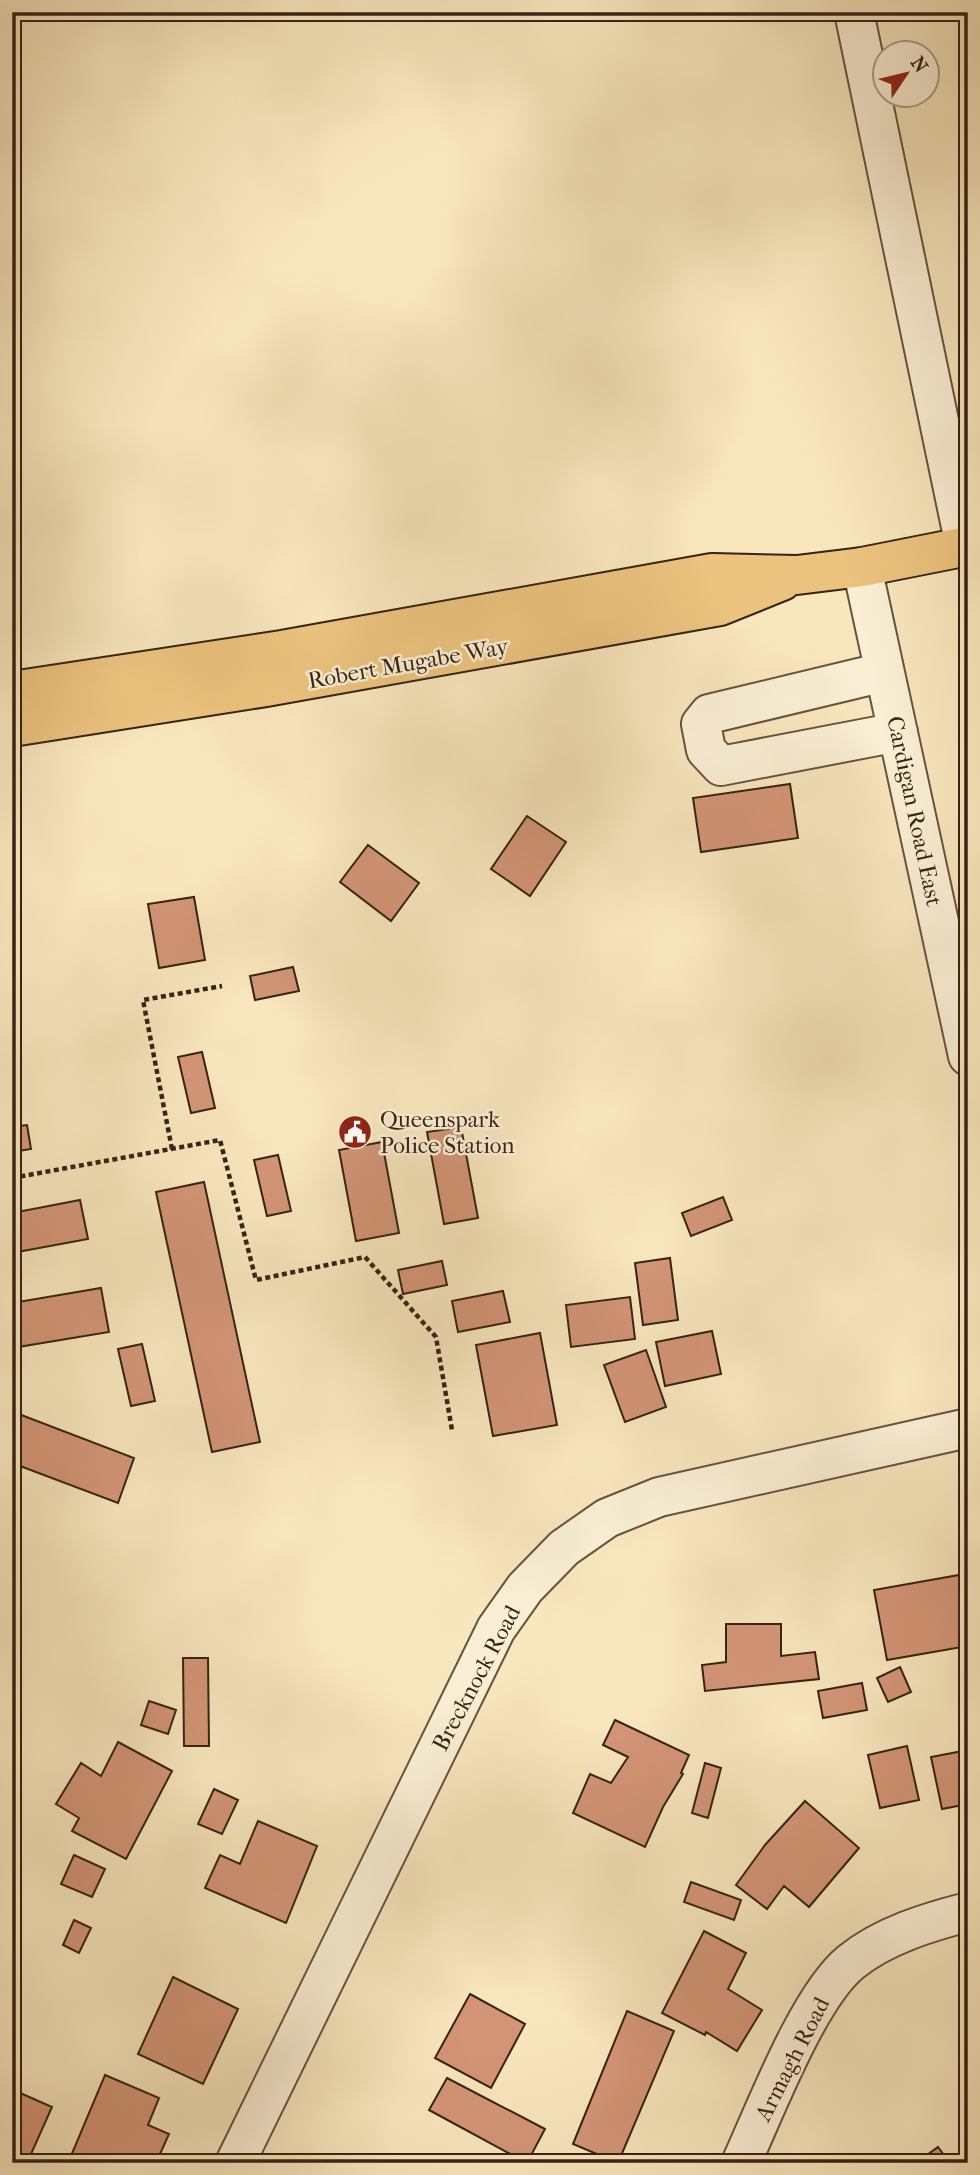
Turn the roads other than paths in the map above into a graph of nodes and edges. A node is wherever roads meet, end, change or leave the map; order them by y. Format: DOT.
graph roads {
  1 [pos="854,12"];
  2 [pos="966,546"];
  3 [pos="862,567"];
  4 [pos="797,575"];
  5 [pos="884,673"];
  6 [pos="12,691"];
  7 [pos="12,727"];
  8 [pos="898,732"];
  9 [pos="968,1056"];
  10 [pos="968,1428"];
  11 [pos="968,1912"];
  12 [pos="235,2163"];
  13 [pos="741,2163"];
  1 -- 2 [label="street"];
  2 -- 3 [label="main road, Robert Mugabe Way"];
  3 -- 4 [label="main road, Robert Mugabe Way"];
  3 -- 5 [label="street, Cardigan Road East"];
  4 -- 6 [label="main road, Robert Mugabe Way"];
  4 -- 7 [label="main road, Robert Mugabe Way"];
  5 -- 8 [label="street, Cardigan Road East"];
  5 -- 8 [label="street"];
  8 -- 9 [label="street, Cardigan Road East"];
  10 -- 12 [label="street, Brecknock Road"];
  11 -- 13 [label="street, Armagh Road"];
}
